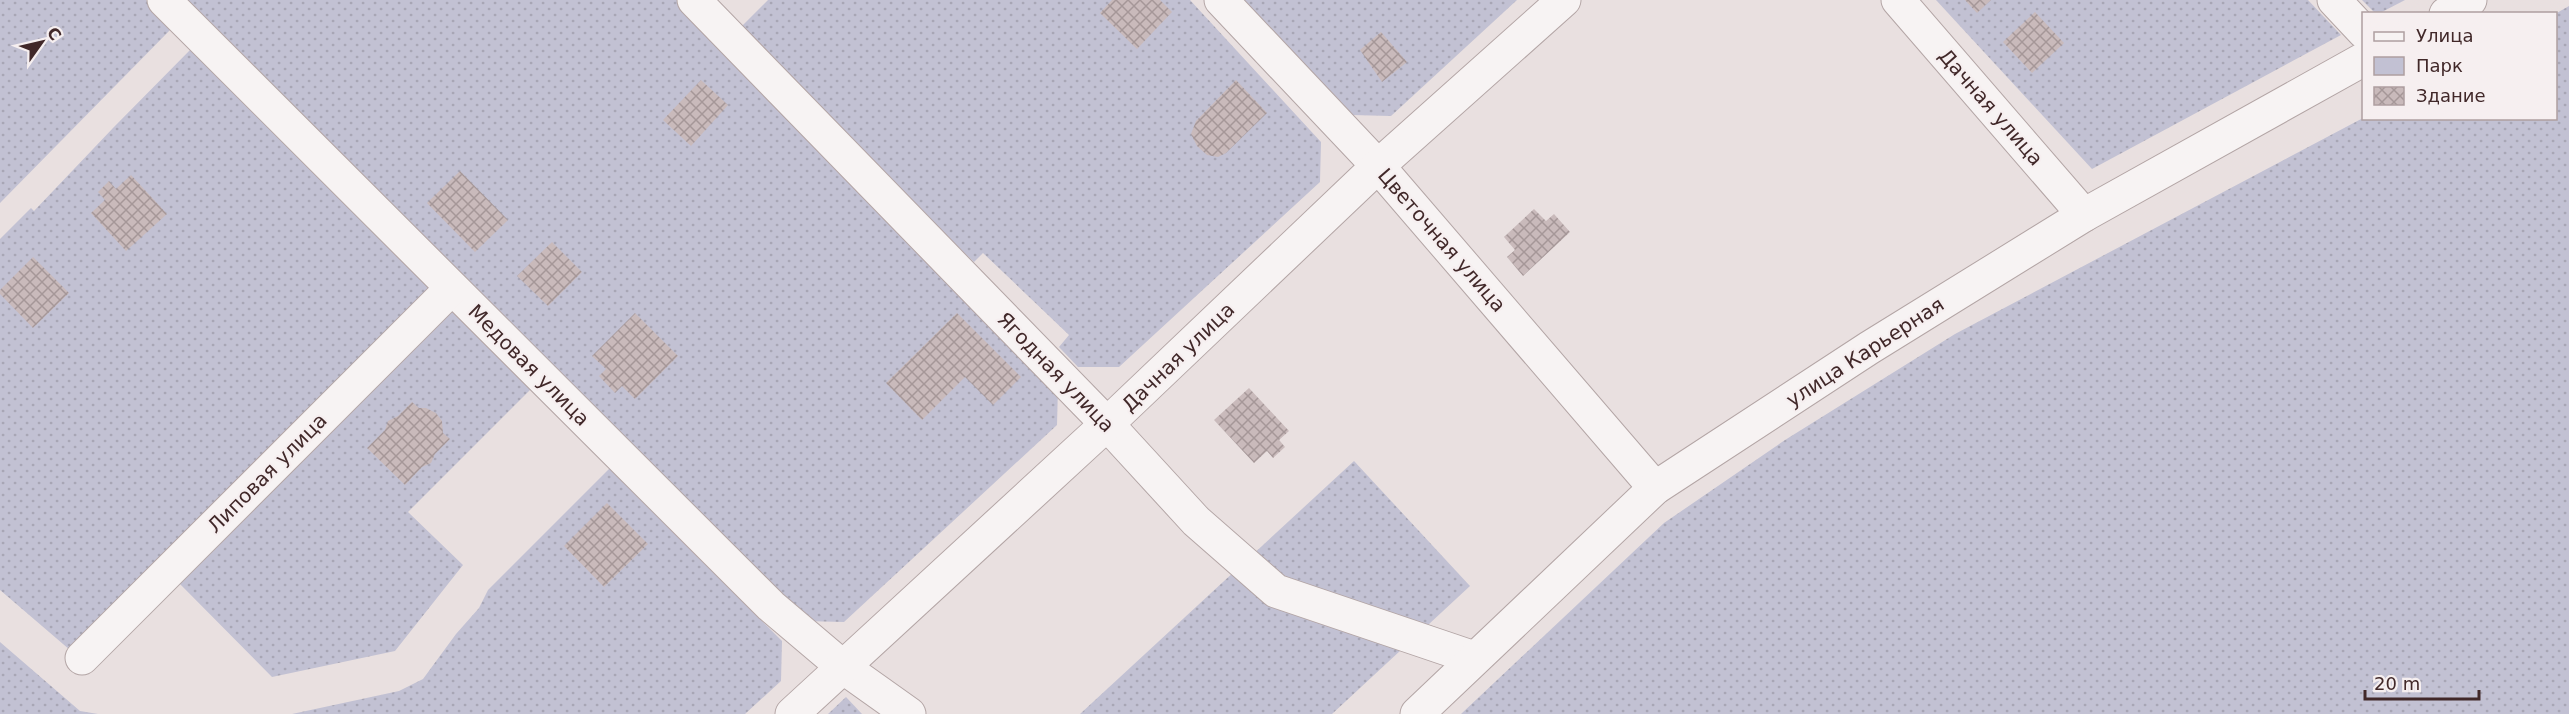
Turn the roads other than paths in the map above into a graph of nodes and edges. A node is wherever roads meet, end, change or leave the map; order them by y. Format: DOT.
graph roads {
  1 [pos="164,0"];
  2 [pos="694,0"];
  3 [pos="1221,0"];
  4 [pos="1564,0"];
  5 [pos="1898,0"];
  6 [pos="2334,0"];
  7 [pos="2470,0"];
  8 [pos="2449,12"];
  9 [pos="2362,30"];
  10 [pos="2362,60"];
  11 [pos="1378,166"];
  12 [pos="2084,215"];
  13 [pos="452,288"];
  14 [pos="1107,424"];
  15 [pos="1655,488"];
  16 [pos="82,657"];
  17 [pos="1474,658"];
  18 [pos="843,668"];
  19 [pos="792,714"];
  20 [pos="909,714"];
  21 [pos="1417,714"];
  1 -- 13 [label="street, Медовая улица"];
  2 -- 14 [label="street, Ягодная улица"];
  3 -- 11 [label="street, Цветочная улица"];
  4 -- 11 [label="street, Дачная улица"];
  5 -- 12 [label="street, Дачная улица"];
  6 -- 9 [label="street"];
  7 -- 8 [label="street"];
  10 -- 12 [label="street, улица Карьерная"];
  11 -- 14 [label="street, Дачная улица"];
  11 -- 15 [label="street, Цветочная улица"];
  12 -- 15 [label="street, улица Карьерная"];
  13 -- 16 [label="street, Липовая улица"];
  13 -- 18 [label="street, Медовая улица"];
  14 -- 17 [label="street, Ягодная улица"];
  14 -- 18 [label="street, Дачная улица"];
  15 -- 17 [label="street, улица Карьерная"];
  17 -- 21 [label="street, улица Карьерная"];
  18 -- 19 [label="street, Дачная улица"];
  18 -- 20 [label="street, Медовая улица"];
}
